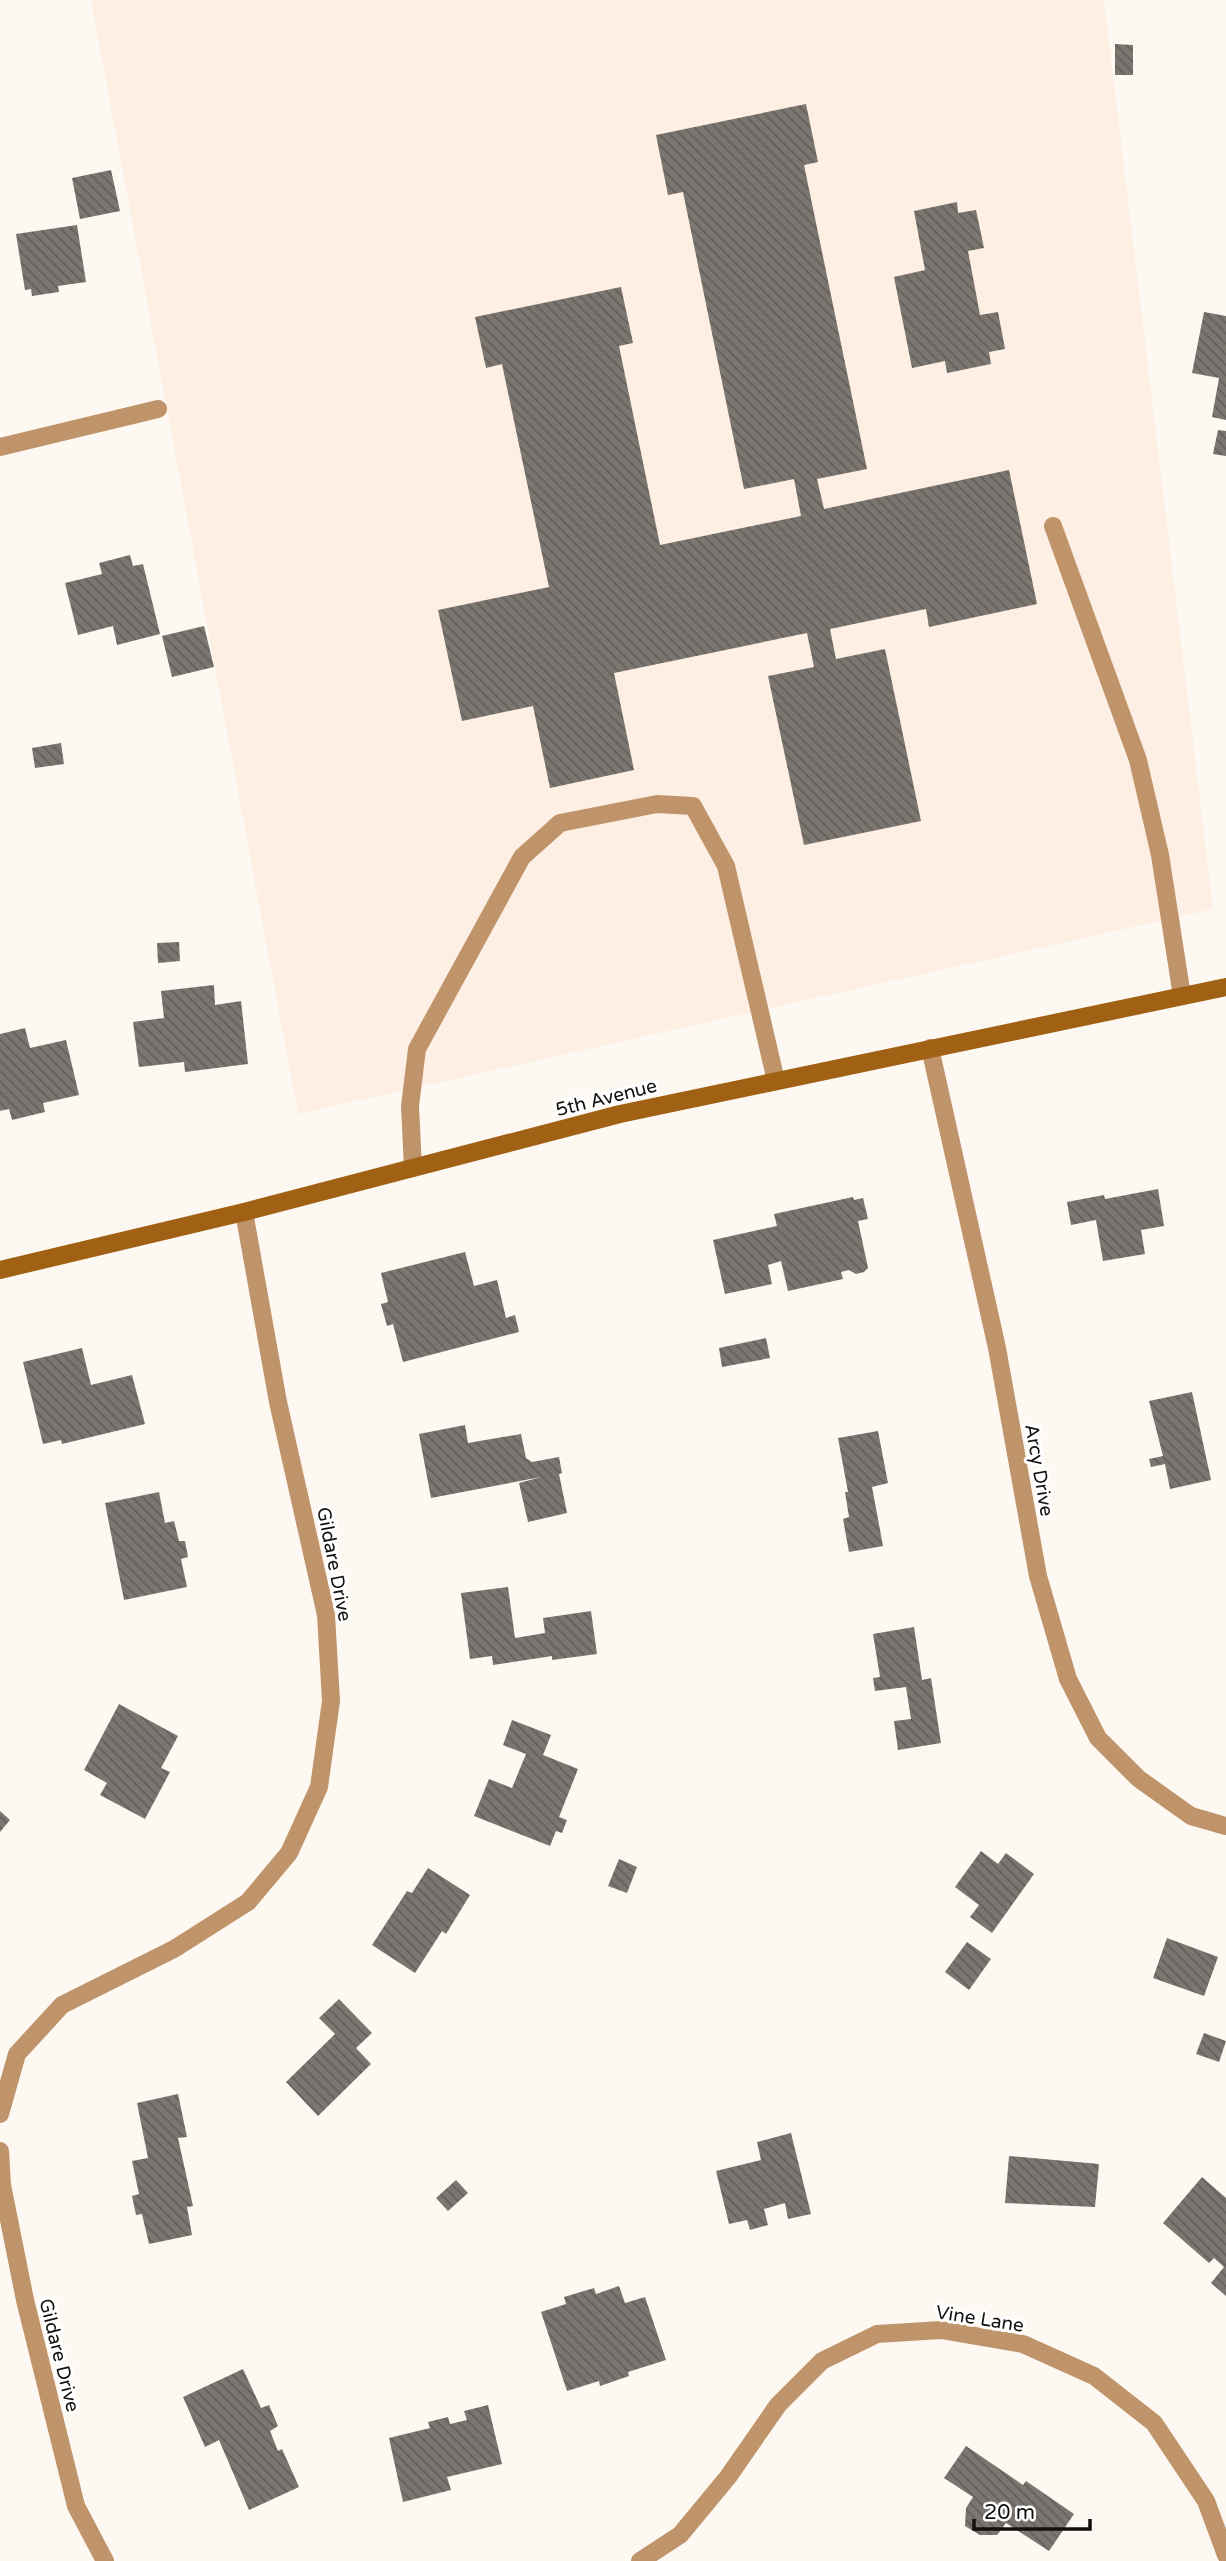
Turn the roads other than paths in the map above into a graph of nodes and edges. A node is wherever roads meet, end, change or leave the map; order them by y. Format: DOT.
graph roads {
  1 [pos="158,409"];
  2 [pos="0,447"];
  3 [pos="1053,526"];
  4 [pos="1226,987"];
  5 [pos="1182,996"];
  6 [pos="930,1048"];
  7 [pos="776,1080"];
  8 [pos="413,1168"];
  9 [pos="244,1212"];
  10 [pos="0,1270"];
  11 [pos="1226,1826"];
  12 [pos="0,2114"];
  13 [pos="0,2151"];
  14 [pos="1226,2555"];
  15 [pos="105,2561"];
  16 [pos="640,2561"];
  1 -- 2 [label="street"];
  3 -- 5 [label="street"];
  4 -- 5 [label="street, 5th Avenue"];
  5 -- 6 [label="street, 5th Avenue"];
  6 -- 7 [label="street, 5th Avenue"];
  6 -- 11 [label="street, Arcy Drive"];
  7 -- 8 [label="street, 5th Avenue"];
  7 -- 8 [label="street"];
  8 -- 9 [label="street, 5th Avenue"];
  9 -- 10 [label="street, 5th Avenue"];
  9 -- 12 [label="street, Gildare Drive"];
  13 -- 15 [label="street, Gildare Drive"];
  14 -- 16 [label="street, Vine Lane"];
}
